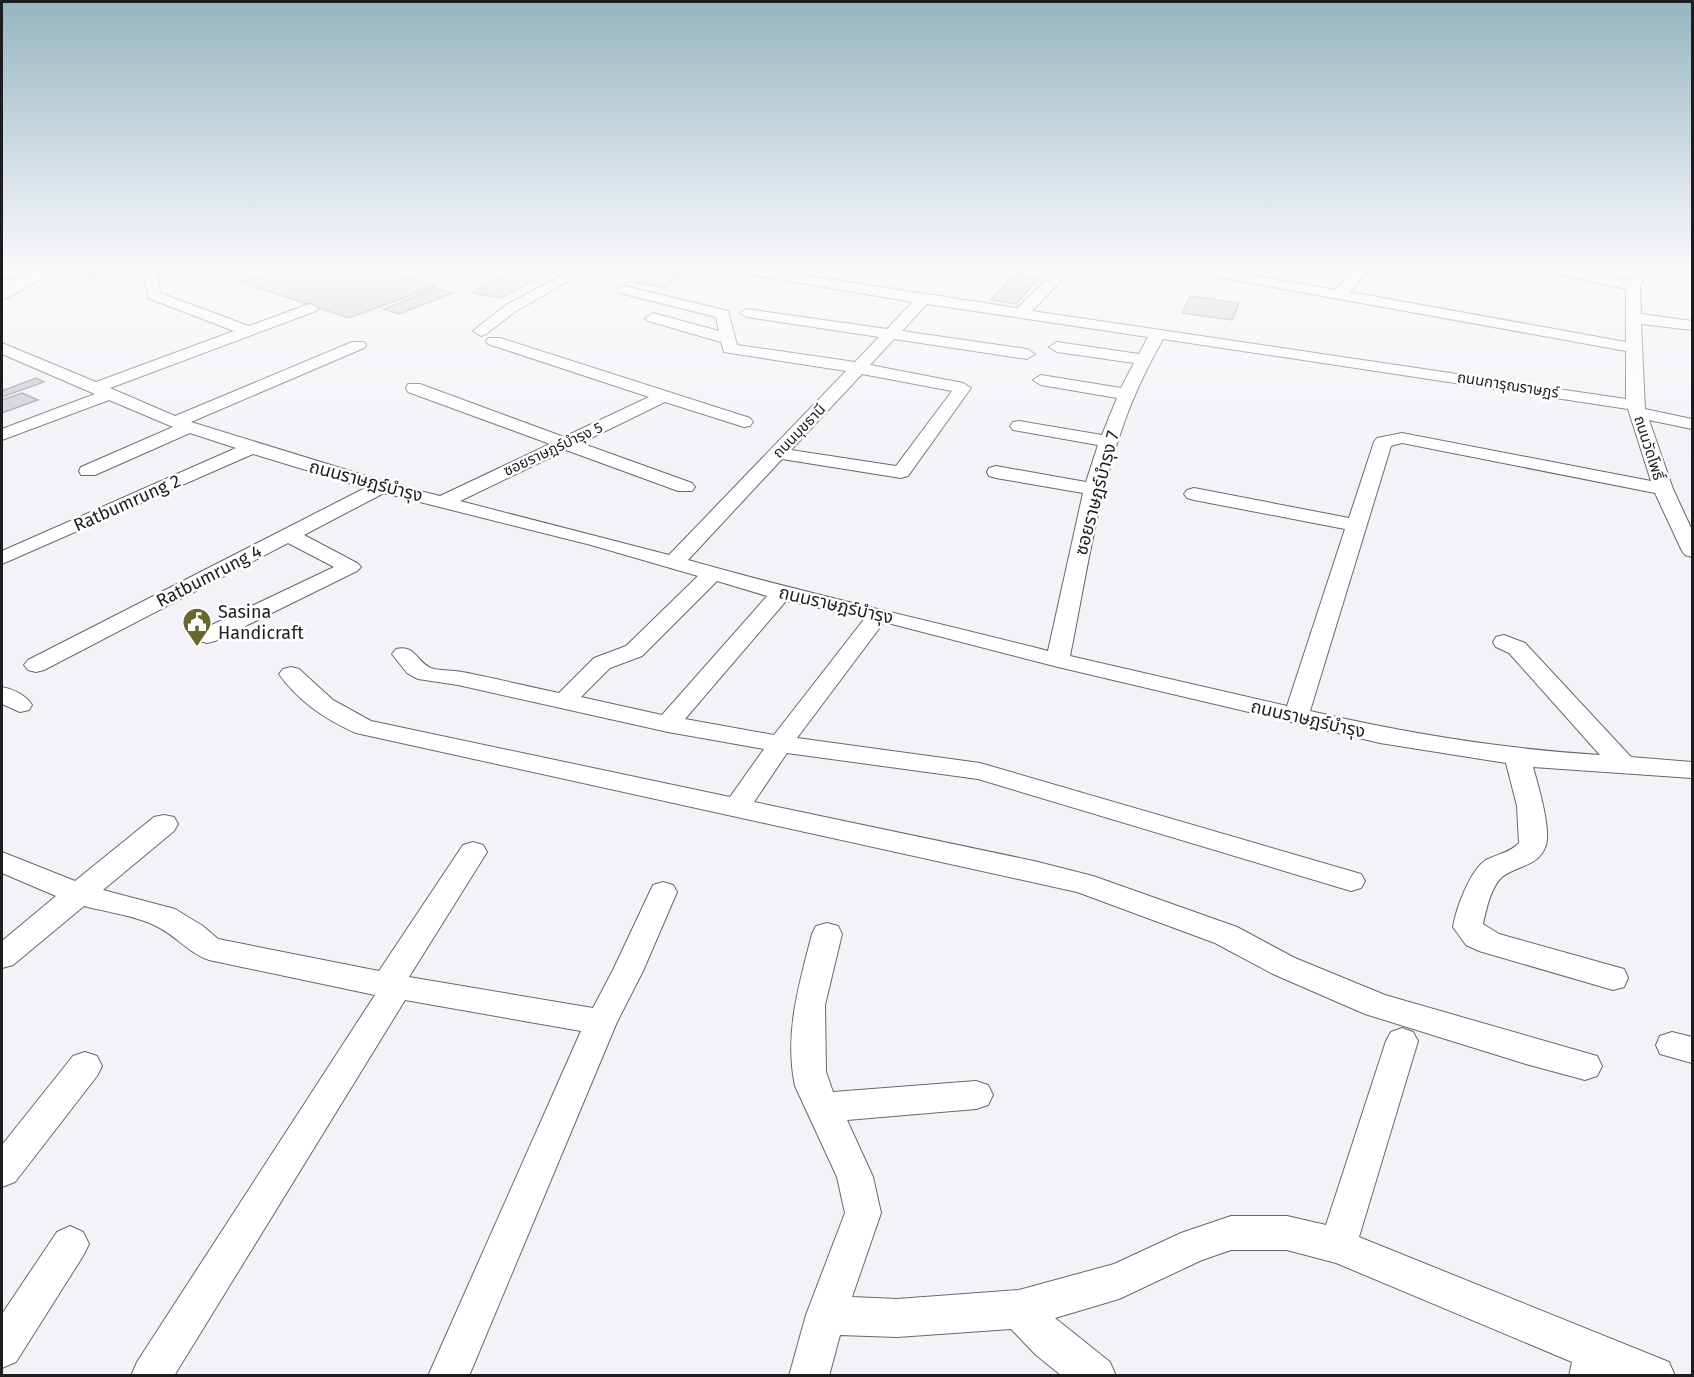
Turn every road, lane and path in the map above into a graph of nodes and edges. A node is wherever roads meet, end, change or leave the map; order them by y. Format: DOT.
graph roads {
  1 [pos="243,333"];
  2 [pos="489,333"];
  3 [pos="698,333"];
  4 [pos="727,333"];
  5 [pos="891,333"];
  6 [pos="893,333"];
  7 [pos="1158,333"];
  8 [pos="1160,333"];
  9 [pos="1552,333"];
  10 [pos="1634,333"];
  11 [pos="729,344"];
  12 [pos="358,345"];
  13 [pos="1057,347"];
  14 [pos="2,348"];
  15 [pos="1634,348"];
  16 [pos="1027,354"];
  17 [pos="1144,360"];
  18 [pos="859,368"];
  19 [pos="1041,380"];
  20 [pos="414,388"];
  21 [pos="102,391"];
  22 [pos="1126,393"];
  23 [pos="664,396"];
  24 [pos="1636,409"];
  25 [pos="744,422"];
  26 [pos="182,424"];
  27 [pos="1692,424"];
  28 [pos="1018,426"];
  29 [pos="2,435"];
  30 [pos="1108,441"];
  31 [pos="565,444"];
  32 [pos="252,448"];
  33 [pos="777,453"];
  34 [pos="88,471"];
  35 [pos="996,472"];
  36 [pos="382,487"];
  37 [pos="685,487"];
  38 [pos="1094,489"];
  39 [pos="1663,489"];
  40 [pos="1194,494"];
  41 [pos="442,502"];
  42 [pos="1356,525"];
  43 [pos="1686,526"];
  44 [pos="288,535"];
  45 [pos="1692,551"];
  46 [pos="2,558"];
  47 [pos="673,563"];
  48 [pos="712,574"];
  49 [pos="781,593"];
  50 [pos="879,614"];
  51 [pos="207,636"];
  52 [pos="1504,642"];
  53 [pos="404,654"];
  54 [pos="1058,660"];
  55 [pos="36,665"];
  56 [pos="291,674"];
  57 [pos="564,701"];
  58 [pos="1296,716"];
  59 [pos="668,724"];
  60 [pos="780,744"];
  61 [pos="1517,756"];
  62 [pos="1624,766"];
  63 [pos="1692,770"];
  64 [pos="737,807"];
  65 [pos="164,824"];
  66 [pos="474,852"];
  67 [pos="2,862"];
  68 [pos="1351,881"];
  69 [pos="663,892"];
  70 [pos="79,894"];
  71 [pos="827,934"];
  72 [pos="2,957"];
  73 [pos="1614,978"];
  74 [pos="392,986"];
  75 [pos="601,1022"];
  76 [pos="1402,1041"];
  77 [pos="85,1065"];
  78 [pos="1585,1066"];
  79 [pos="976,1095"];
  80 [pos="824,1107"];
  81 [pos="2,1171"];
  82 [pos="70,1244"];
  83 [pos="1338,1246"];
  84 [pos="1019,1309"];
  85 [pos="826,1315"];
  86 [pos="2,1348"];
  87 [pos="1592,1363"];
  88 [pos="151,1376"];
  89 [pos="448,1376"];
  90 [pos="809,1376"];
  91 [pos="1095,1376"];
  92 [pos="1655,1376"];
  1 -- 21 [label="street"];
  2 -- 23 [label="street"];
  3 -- 11 [label="street"];
  4 -- 11 [label="street"];
  5 -- 18 [label="street, ถนนมุขธานี"];
  6 -- 16 [label="street"];
  7 -- 17 [label="street, ซอยราษฎร์บำรุง 7"];
  8 -- 24 [label="street, ถนนการุณราษฏร์"];
  9 -- 15 [label="street"];
  10 -- 15 [label="street, ถนนวัดโพธิ์"];
  11 -- 18 [label="street"];
  12 -- 26 [label="street"];
  13 -- 17 [label="street"];
  14 -- 21 [label="street, ถนนราษฎร์บำรุง"];
  15 -- 24 [label="street, ถนนวัดโพธิ์"];
  17 -- 22 [label="street, ซอยราษฎร์บำรุง 7"];
  18 -- 33 [label="street, ถนนมุขธานี"];
  18 -- 33 [label="street"];
  19 -- 22 [label="street"];
  20 -- 31 [label="street"];
  21 -- 26 [label="street, ถนนราษฎร์บำรุง"];
  21 -- 29 [label="street"];
  22 -- 30 [label="street, ซอยราษฎร์บำรุง 7"];
  23 -- 25 [label="street"];
  23 -- 31 [label="street, ซอยราษฎร์บำรุง 5"];
  24 -- 27 [label="street, ถนนการุณราษฏร์"];
  24 -- 39 [label="street, ถนนวัดโพธิ์"];
  26 -- 32 [label="street, ถนนราษฎร์บำรุง"];
  26 -- 34 [label="street"];
  28 -- 30 [label="street"];
  30 -- 38 [label="street, ซอยราษฎร์บำรุง 7"];
  31 -- 37 [label="street"];
  31 -- 41 [label="street, ซอยราษฎร์บำรุง 5"];
  32 -- 36 [label="street, ถนนราษฎร์บำรุง"];
  32 -- 46 [label="street, Ratbumrung 2"];
  33 -- 47 [label="street, ถนนมุขธานี"];
  35 -- 38 [label="street"];
  36 -- 41 [label="street, ถนนราษฎร์บำรุง"];
  36 -- 44 [label="street, Ratbumrung 4"];
  38 -- 54 [label="street, ซอยราษฎร์บำรุง 7"];
  39 -- 42 [label="street"];
  39 -- 43 [label="street, ถนนวัดโพธิ์"];
  40 -- 42 [label="street"];
  41 -- 47 [label="street, ถนนราษฎร์บำรุง"];
  42 -- 58 [label="street"];
  43 -- 45 [label="street, ถนนวัดโพธิ์"];
  44 -- 51 [label="street"];
  44 -- 55 [label="street, Ratbumrung 4"];
  47 -- 48 [label="street, ถนนราษฎร์บำรุง"];
  48 -- 49 [label="street, ถนนราษฎร์บำรุง"];
  48 -- 57 [label="street"];
  49 -- 50 [label="street, ถนนราษฎร์บำรุง"];
  49 -- 59 [label="street"];
  50 -- 54 [label="street, ถนนราษฎร์บำรุง"];
  50 -- 60 [label="street"];
  52 -- 62 [label="street"];
  53 -- 57 [label="street"];
  54 -- 58 [label="street, ถนนราษฎร์บำรุง"];
  56 -- 64 [label="street"];
  57 -- 59 [label="street"];
  58 -- 61 [label="street, ถนนราษฎร์บำรุง"];
  59 -- 60 [label="street"];
  60 -- 64 [label="street"];
  60 -- 68 [label="street"];
  61 -- 62 [label="street, ถนนราษฎร์บำรุง"];
  61 -- 73 [label="street"];
  62 -- 63 [label="street, ถนนราษฎร์บำรุง"];
  64 -- 78 [label="street"];
  65 -- 70 [label="street"];
  66 -- 74 [label="street"];
  67 -- 70 [label="street"];
  69 -- 75 [label="street"];
  70 -- 72 [label="street"];
  70 -- 74 [label="street"];
  71 -- 80 [label="street"];
  74 -- 75 [label="street"];
  74 -- 88 [label="street"];
  75 -- 89 [label="street"];
  76 -- 83 [label="street"];
  77 -- 81 [label="street"];
  79 -- 80 [label="street"];
  80 -- 85 [label="street"];
  82 -- 86 [label="street"];
  83 -- 84 [label="street"];
  83 -- 87 [label="street"];
  84 -- 85 [label="street"];
  84 -- 91 [label="street"];
  85 -- 90 [label="street"];
  87 -- 92 [label="street"];
}
